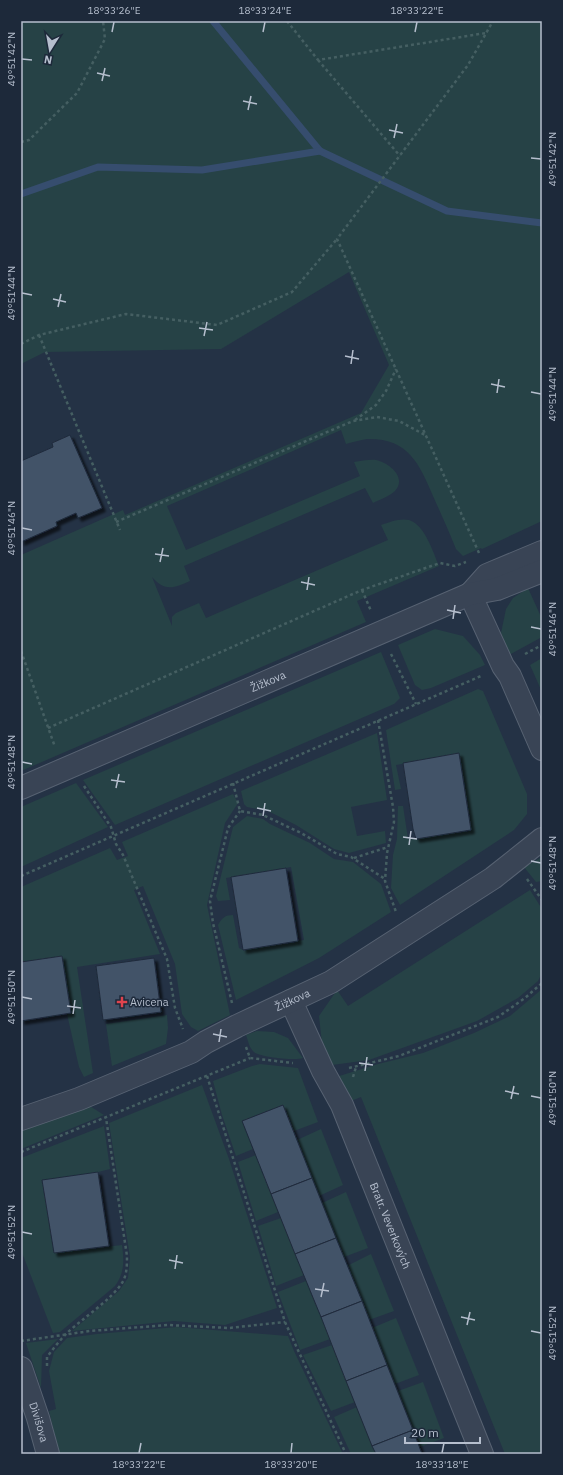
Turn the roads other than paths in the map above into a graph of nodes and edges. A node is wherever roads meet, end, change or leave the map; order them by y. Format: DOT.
graph roads {
  1 [pos="542,552"];
  2 [pos="542,571"];
  3 [pos="470,594"];
  4 [pos="542,749"];
  5 [pos="21,788"];
  6 [pos="542,839"];
  7 [pos="292,1001"];
  8 [pos="21,1119"];
  9 [pos="21,1368"];
  10 [pos="48,1454"];
  11 [pos="482,1454"];
  1 -- 3 [label="street, Žižkova"];
  2 -- 3 [label="street, Žižkova"];
  3 -- 4 [label="street"];
  3 -- 5 [label="street, Žižkova"];
  6 -- 7 [label="street, Žižkova"];
  7 -- 8 [label="street, Žižkova"];
  7 -- 11 [label="street, Bratr. Veverkových"];
  9 -- 10 [label="street, Divišova"];
}
